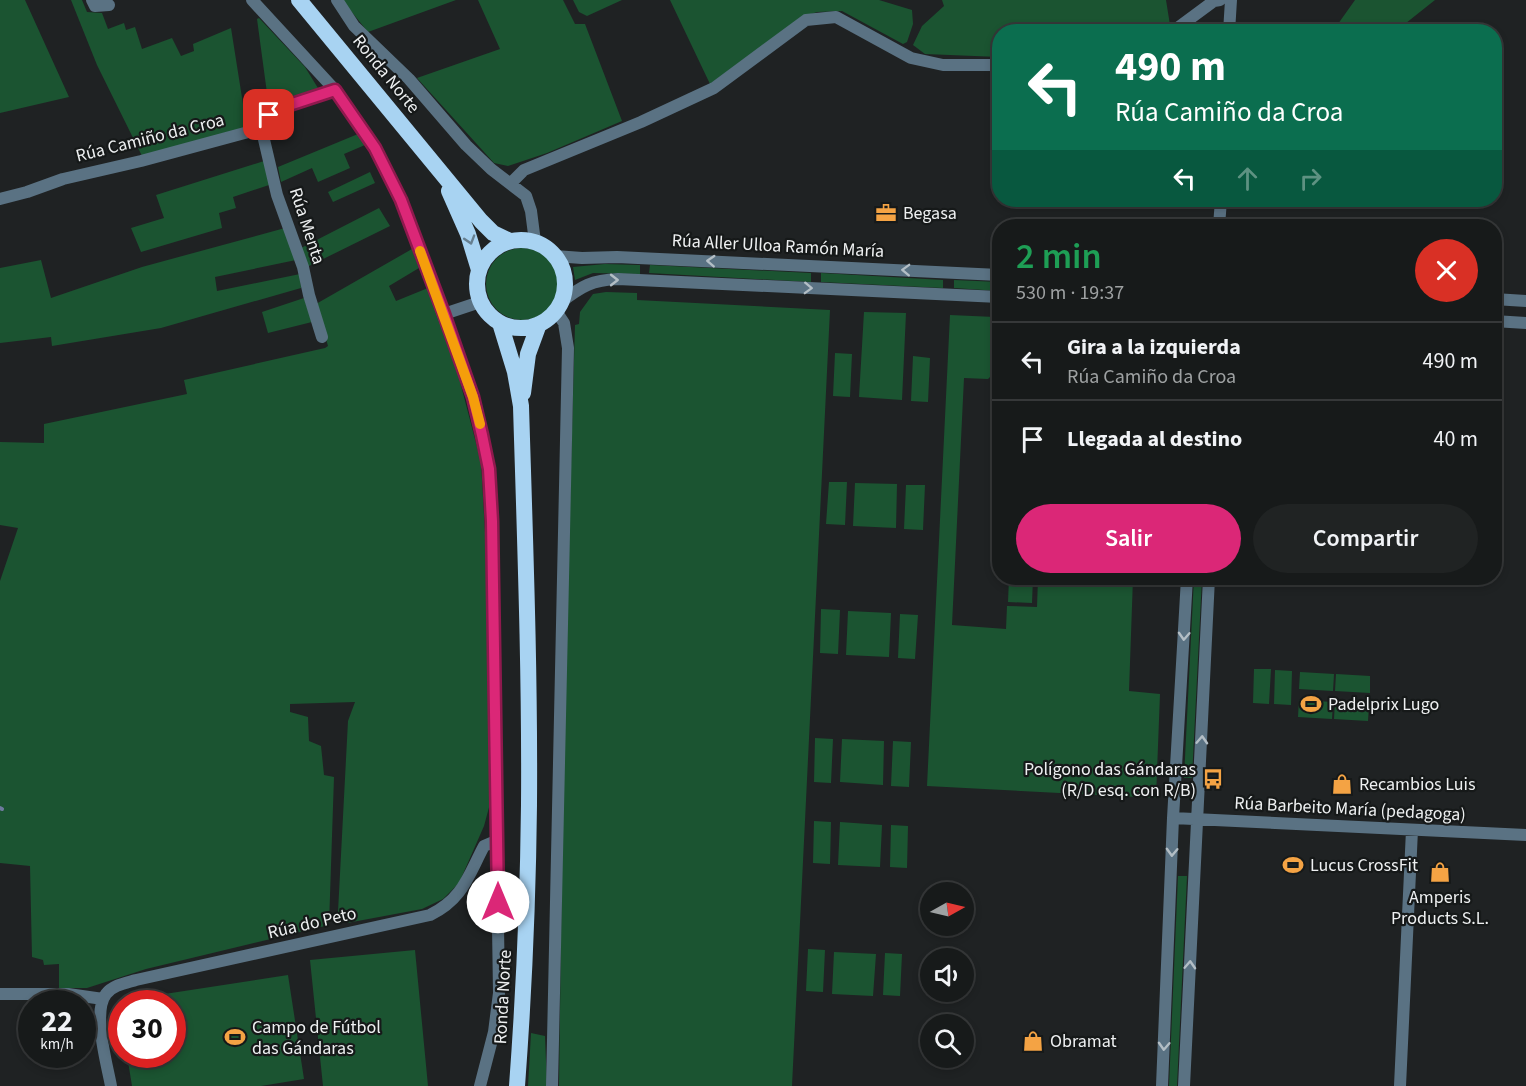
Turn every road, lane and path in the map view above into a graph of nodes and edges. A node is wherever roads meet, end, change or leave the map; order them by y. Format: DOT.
graph roads {
  1 [pos="92,0"];
  2 [pos="252,0"];
  3 [pos="299,0"];
  4 [pos="337,0"];
  5 [pos="1221,0"];
  6 [pos="1231,0"];
  7 [pos="109,4"];
  8 [pos="1183,24"];
  9 [pos="1230,24"];
  10 [pos="992,65"];
  11 [pos="335,90"];
  12 [pos="259,126"];
  13 [pos="441,174"];
  14 [pos="511,183"];
  15 [pos="0,198"];
  16 [pos="510,241"];
  17 [pos="535,242"];
  18 [pos="555,256"];
  19 [pos="479,270"];
  20 [pos="992,275"];
  21 [pos="992,297"];
  22 [pos="1502,300"];
  23 [pos="1526,301"];
  24 [pos="480,302"];
  25 [pos="559,306"];
  26 [pos="444,314"];
  27 [pos="1502,322"];
  28 [pos="500,323"];
  29 [pos="1526,323"];
  30 [pos="539,324"];
  31 [pos="322,338"];
  32 [pos="521,406"];
  33 [pos="1187,585"];
  34 [pos="1209,585"];
  35 [pos="1173,818"];
  36 [pos="1198,819"];
  37 [pos="1412,830"];
  38 [pos="1526,835"];
  39 [pos="498,840"];
  40 [pos="0,994"];
  41 [pos="103,999"];
  42 [pos="111,1086"];
  43 [pos="480,1086"];
  44 [pos="517,1086"];
  45 [pos="552,1086"];
  46 [pos="1162,1086"];
  47 [pos="1184,1086"];
  48 [pos="1400,1086"];
  1 -- 7 [label="street"];
  2 -- 11 [label="street"];
  3 -- 13 [label="highway, Ronda Norte"];
  4 -- 14 [label="street"];
  5 -- 8 [label="street"];
  6 -- 9 [label="street"];
  10 -- 14 [label="street"];
  11 -- 12 [label="street, Rúa Camiño da Croa"];
  11 -- 26 [label="street"];
  12 -- 15 [label="street, Rúa Camiño da Croa"];
  12 -- 31 [label="street, Rúa Menta"];
  13 -- 16 [label="highway, Ronda Norte"];
  13 -- 19 [label="highway, Ronda Norte, one-way"];
  14 -- 17 [label="street"];
  16 -- 17 [label="highway"];
  16 -- 19 [label="highway"];
  17 -- 18 [label="highway"];
  20 -- 18 [label="street, Rúa Aller Ulloa Ramón María, one-way"];
  18 -- 25 [label="highway"];
  19 -- 24 [label="highway, Ronda Norte"];
  25 -- 21 [label="street, one-way"];
  22 -- 23 [label="street"];
  24 -- 26 [label="street"];
  24 -- 28 [label="highway, Ronda Norte"];
  25 -- 30 [label="highway"];
  25 -- 45 [label="street"];
  26 -- 39 [label="street"];
  27 -- 29 [label="street"];
  28 -- 30 [label="highway"];
  28 -- 32 [label="highway, Ronda Norte"];
  30 -- 32 [label="highway, Ronda Norte"];
  32 -- 44 [label="highway, Ronda Norte"];
  33 -- 35 [label="street, one-way"];
  36 -- 34 [label="street, one-way"];
  35 -- 36 [label="street, Rúa Barbeito María (pedagoga)"];
  35 -- 46 [label="street, one-way"];
  36 -- 37 [label="street, Rúa Barbeito María (pedagoga)"];
  47 -- 36 [label="street, one-way"];
  37 -- 38 [label="street, Rúa Barbeito María (pedagoga)"];
  37 -- 48 [label="street"];
  39 -- 41 [label="street, Rúa do Peto"];
  39 -- 43 [label="street"];
  40 -- 41 [label="street"];
  41 -- 42 [label="street"];
}
